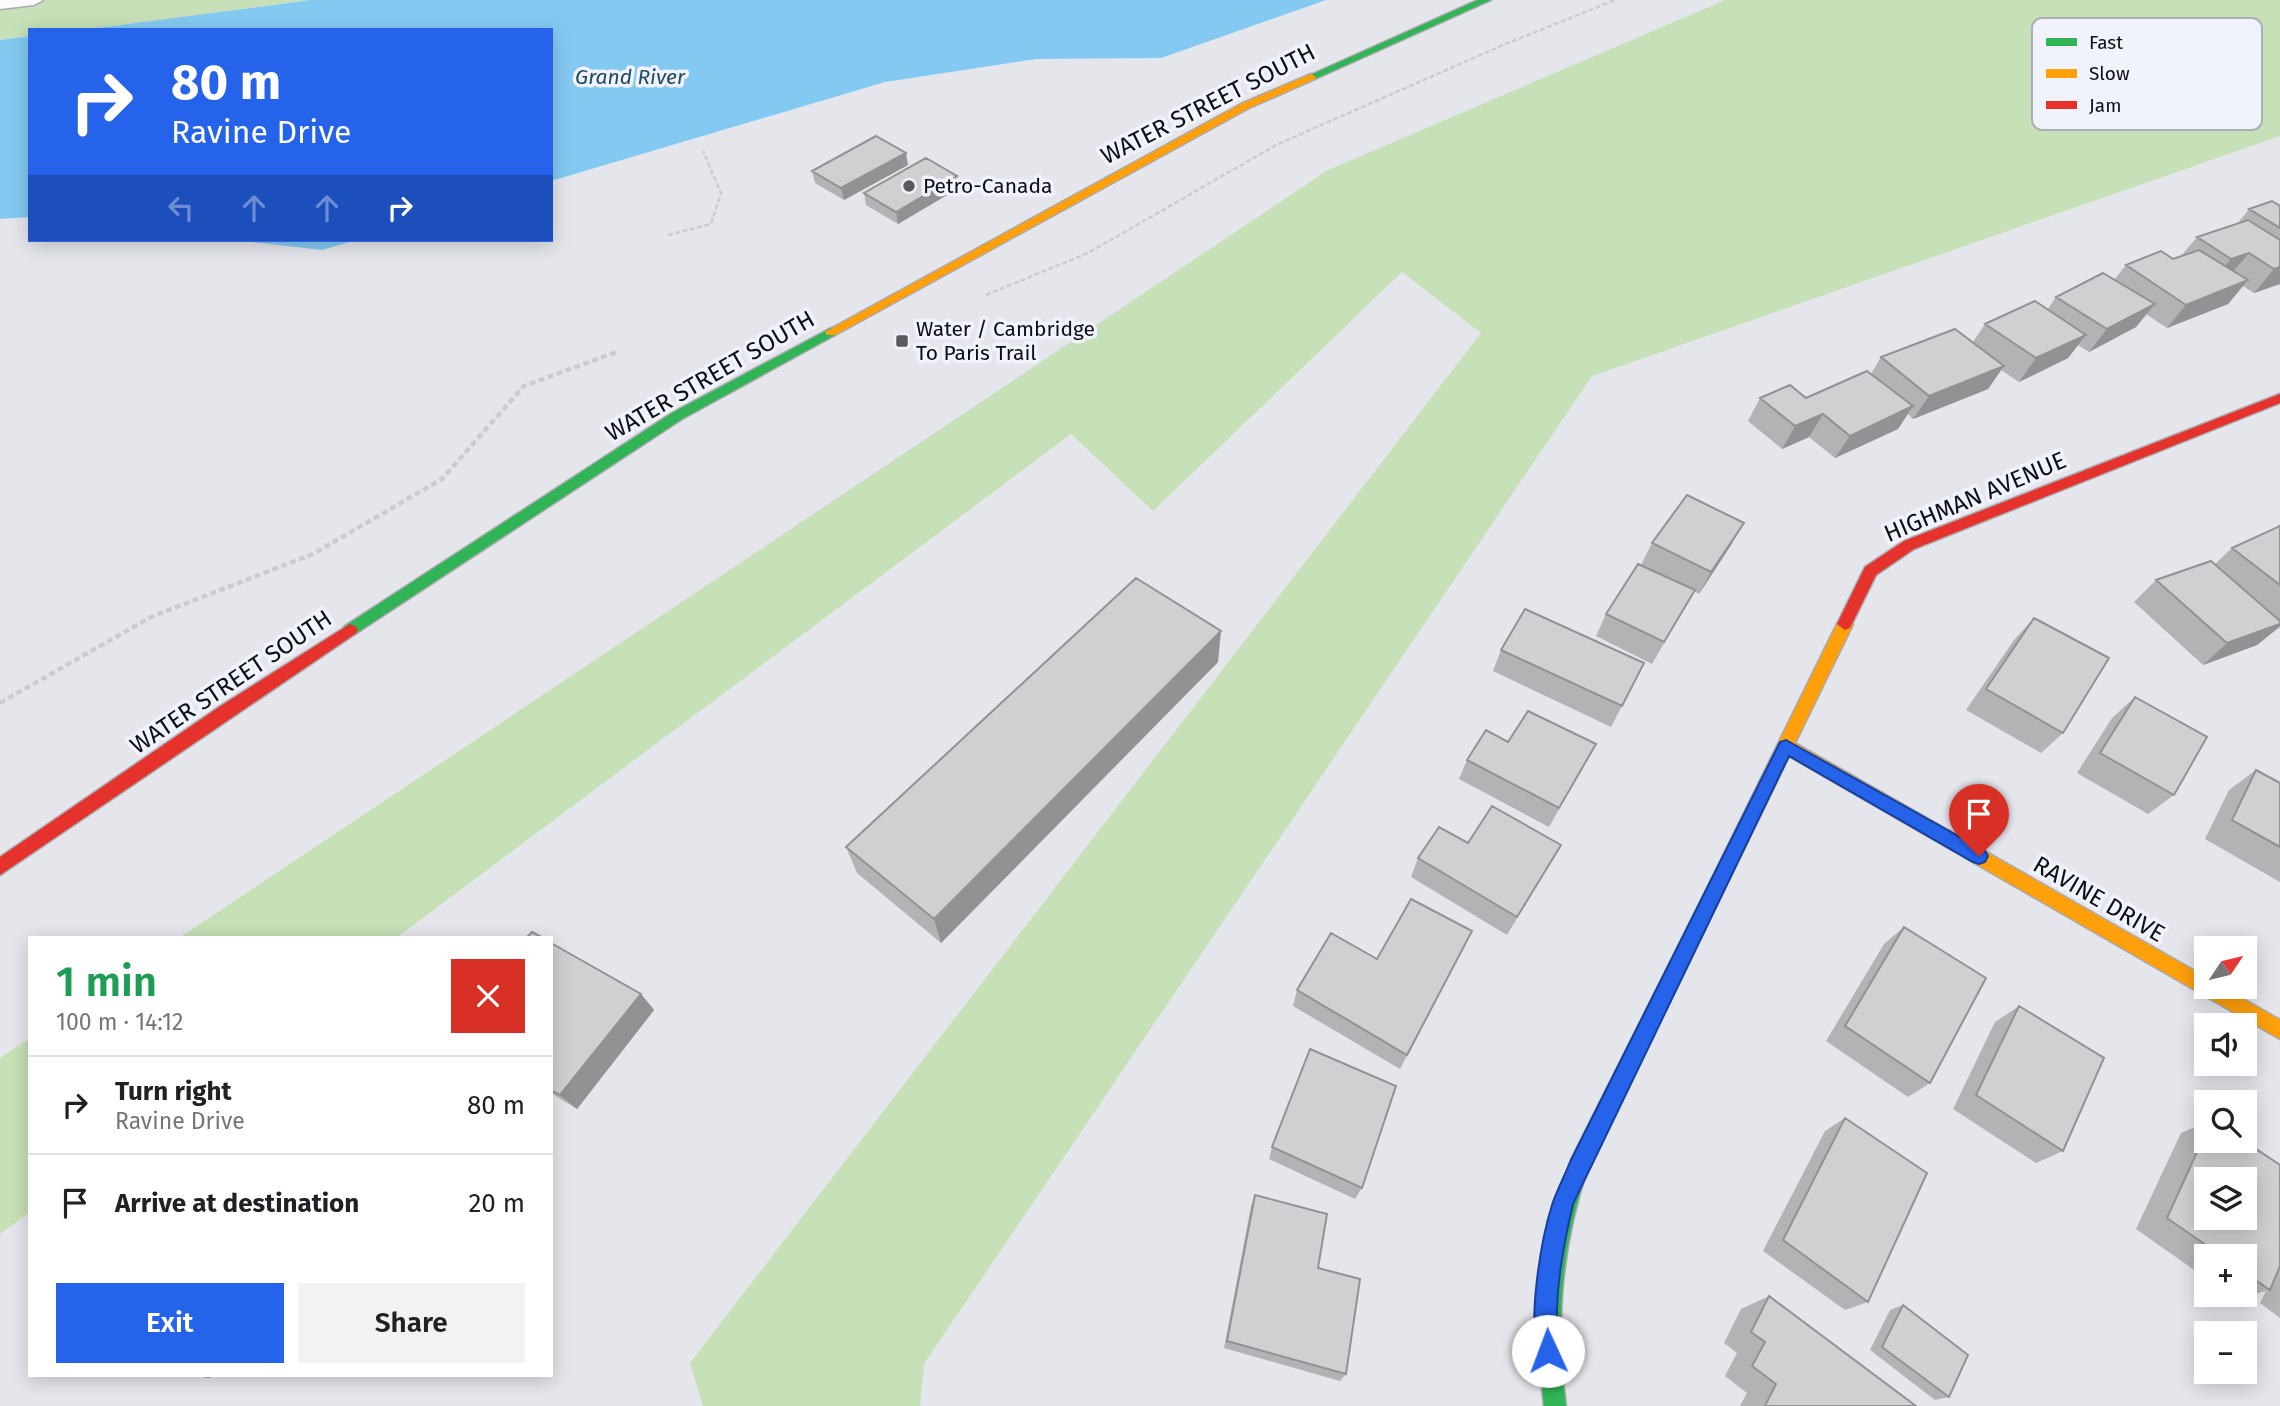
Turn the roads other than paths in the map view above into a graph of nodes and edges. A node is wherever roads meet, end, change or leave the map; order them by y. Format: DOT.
graph roads {
  1 [pos="34,0"];
  2 [pos="1486,0"];
  3 [pos="0,4"];
  4 [pos="2280,398"];
  5 [pos="1786,746"];
  6 [pos="0,867"];
  7 [pos="2280,1030"];
  8 [pos="1555,1406"];
  1 -- 3 [label="lane"];
  2 -- 6 [label="main road, WATER STREET SOUTH"];
  4 -- 5 [label="main road, HIGHMAN AVENUE"];
  5 -- 7 [label="main road, RAVINE DRIVE"];
  5 -- 8 [label="main road, HIGHMAN AVENUE"];
}
